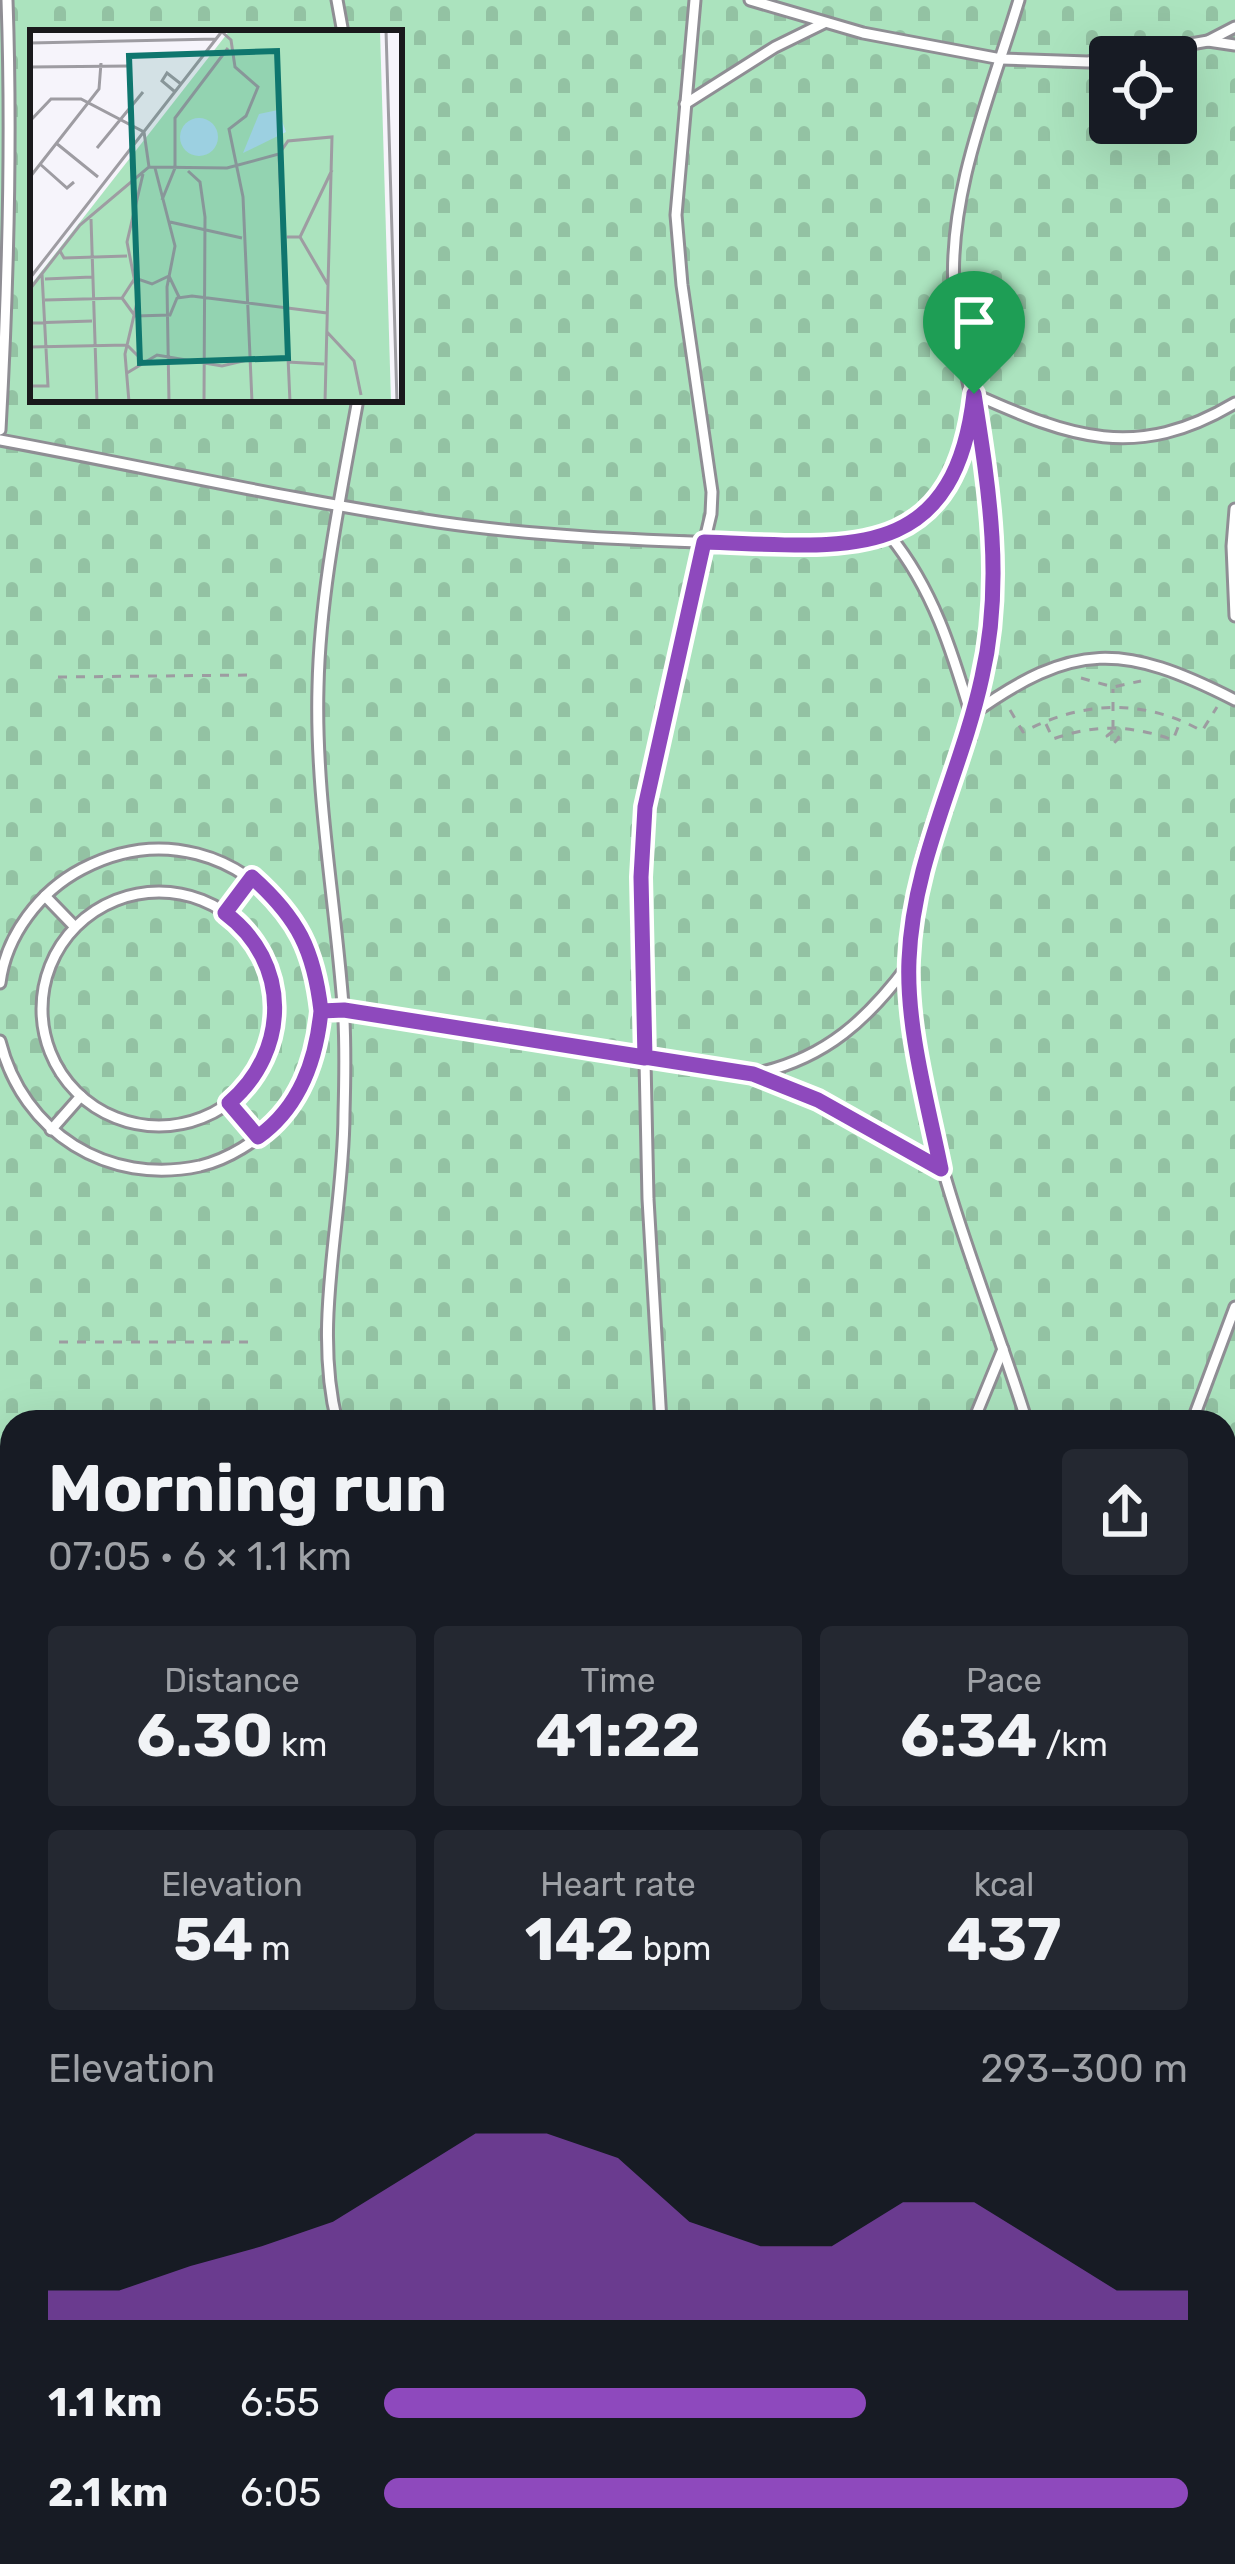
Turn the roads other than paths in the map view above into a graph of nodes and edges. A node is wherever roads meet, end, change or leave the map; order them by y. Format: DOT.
graph roads {
  1 [pos="8,0"];
  2 [pos="338,0"];
  3 [pos="695,0"];
  4 [pos="750,0"];
  5 [pos="1019,0"];
  6 [pos="824,23"];
  7 [pos="1235,27"];
  8 [pos="343,30"];
  9 [pos="1208,41"];
  10 [pos="1235,45"];
  11 [pos="1001,59"];
  12 [pos="685,104"];
  13 [pos="974,394"];
  14 [pos="357,402"];
  15 [pos="1235,404"];
  16 [pos="0,430"];
  17 [pos="0,440"];
  18 [pos="340,503"];
  19 [pos="1235,509"];
  20 [pos="890,536"];
  21 [pos="704,542"];
  22 [pos="1235,616"];
  23 [pos="1230,698"];
  24 [pos="971,715"];
  25 [pos="252,877"];
  26 [pos="45,896"];
  27 [pos="225,913"];
  28 [pos="75,927"];
  29 [pos="909,964"];
  30 [pos="0,983"];
  31 [pos="344,1010"];
  32 [pos="321,1011"];
  33 [pos="0,1041"];
  34 [pos="645,1058"];
  35 [pos="753,1074"];
  36 [pos="81,1096"];
  37 [pos="229,1103"];
  38 [pos="51,1130"];
  39 [pos="258,1137"];
  40 [pos="941,1169"];
  41 [pos="1235,1307"];
  42 [pos="1232,1328"];
  43 [pos="1004,1346"];
  44 [pos="335,1410"];
  45 [pos="660,1410"];
  46 [pos="978,1410"];
  47 [pos="1023,1410"];
  48 [pos="1197,1410"];
  1 -- 16 [label="lane"];
  2 -- 8 [label="lane"];
  3 -- 12 [label="lane"];
  4 -- 6 [label="lane"];
  5 -- 11 [label="lane"];
  6 -- 11 [label="lane"];
  6 -- 12 [label="lane"];
  7 -- 9 [label="lane"];
  9 -- 10 [label="lane"];
  9 -- 11 [label="lane"];
  11 -- 13 [label="lane"];
  12 -- 21 [label="lane"];
  13 -- 15 [label="lane"];
  13 -- 20 [label="lane"];
  13 -- 24 [label="lane"];
  14 -- 18 [label="lane"];
  17 -- 18 [label="lane"];
  18 -- 21 [label="lane"];
  18 -- 31 [label="lane"];
  19 -- 22 [label="lane"];
  20 -- 21 [label="lane"];
  20 -- 24 [label="lane"];
  21 -- 34 [label="lane"];
  23 -- 24 [label="lane"];
  24 -- 29 [label="lane"];
  25 -- 26 [label="lane"];
  25 -- 27 [label="lane"];
  25 -- 32 [label="lane"];
  26 -- 28 [label="lane"];
  26 -- 30 [label="lane"];
  27 -- 28 [label="lane"];
  27 -- 37 [label="lane"];
  28 -- 36 [label="lane"];
  29 -- 35 [label="lane"];
  29 -- 40 [label="lane"];
  31 -- 32 [label="lane"];
  31 -- 34 [label="lane"];
  31 -- 44 [label="lane"];
  32 -- 39 [label="lane"];
  33 -- 38 [label="lane"];
  34 -- 35 [label="lane"];
  34 -- 45 [label="lane"];
  35 -- 40 [label="lane"];
  36 -- 37 [label="lane"];
  36 -- 38 [label="lane"];
  37 -- 39 [label="lane"];
  38 -- 39 [label="lane"];
  40 -- 43 [label="lane"];
  41 -- 42 [label="lane"];
  42 -- 48 [label="lane"];
  43 -- 46 [label="lane"];
  43 -- 47 [label="lane"];
}
